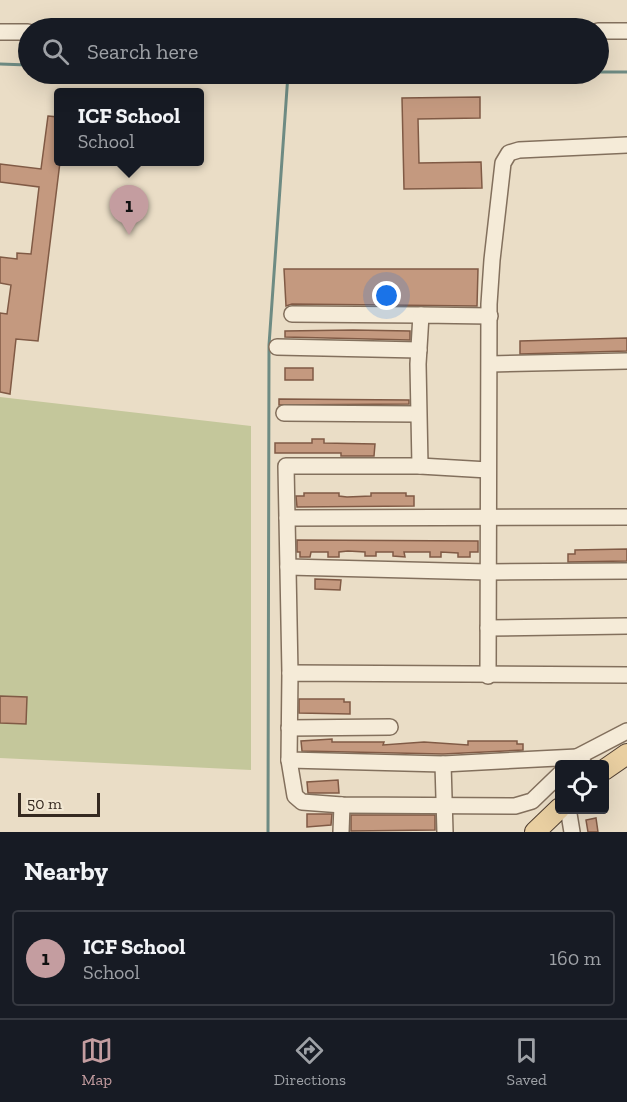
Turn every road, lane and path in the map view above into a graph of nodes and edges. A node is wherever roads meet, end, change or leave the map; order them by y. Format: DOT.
graph roads {
  1 [pos="609,31"];
  2 [pos="627,31"];
  3 [pos="0,32"];
  4 [pos="18,32"];
  5 [pos="627,145"];
  6 [pos="292,314"];
  7 [pos="422,315"];
  8 [pos="490,316"];
  9 [pos="277,347"];
  10 [pos="419,350"];
  11 [pos="627,361"];
  12 [pos="490,363"];
  13 [pos="284,414"];
  14 [pos="418,414"];
  15 [pos="420,466"];
  16 [pos="488,470"];
  17 [pos="488,517"];
  18 [pos="627,517"];
  19 [pos="287,518"];
  20 [pos="288,567"];
  21 [pos="627,571"];
  22 [pos="488,572"];
  23 [pos="627,626"];
  24 [pos="488,628"];
  25 [pos="290,673"];
  26 [pos="627,675"];
  27 [pos="488,676"];
  28 [pos="390,727"];
  29 [pos="289,728"];
  30 [pos="627,731"];
  31 [pos="627,754"];
  32 [pos="289,760"];
  33 [pos="580,760"];
  34 [pos="555,762"];
  35 [pos="443,764"];
  36 [pos="609,767"];
  37 [pos="627,770"];
  38 [pos="555,779"];
  39 [pos="609,781"];
  40 [pos="444,804"];
  41 [pos="342,805"];
  42 [pos="569,816"];
  43 [pos="342,832"];
  44 [pos="445,832"];
  45 [pos="535,832"];
  46 [pos="553,832"];
  1 -- 2 [label="street"];
  3 -- 4 [label="street"];
  5 -- 8 [label="street"];
  6 -- 7 [label="street"];
  7 -- 8 [label="street"];
  7 -- 10 [label="street"];
  8 -- 12 [label="street"];
  9 -- 10 [label="street"];
  10 -- 14 [label="street"];
  11 -- 12 [label="street"];
  12 -- 16 [label="street"];
  13 -- 14 [label="street"];
  14 -- 15 [label="street"];
  15 -- 16 [label="street"];
  15 -- 19 [label="street"];
  16 -- 17 [label="street"];
  17 -- 18 [label="street"];
  17 -- 19 [label="street"];
  17 -- 22 [label="street"];
  19 -- 20 [label="street"];
  20 -- 22 [label="street"];
  20 -- 25 [label="street"];
  21 -- 22 [label="street"];
  22 -- 24 [label="street"];
  23 -- 24 [label="street"];
  24 -- 27 [label="street"];
  25 -- 27 [label="street"];
  25 -- 29 [label="street"];
  26 -- 27 [label="street"];
  28 -- 29 [label="street"];
  29 -- 32 [label="street"];
  30 -- 33 [label="street"];
  31 -- 36 [label="main road"];
  32 -- 35 [label="street"];
  32 -- 41 [label="street"];
  34 -- 35 [label="street"];
  35 -- 40 [label="street"];
  37 -- 39 [label="main road"];
  38 -- 40 [label="street"];
  40 -- 41 [label="street"];
  40 -- 44 [label="street"];
  41 -- 43 [label="street"];
  42 -- 45 [label="main road"];
  42 -- 46 [label="main road"];
}
